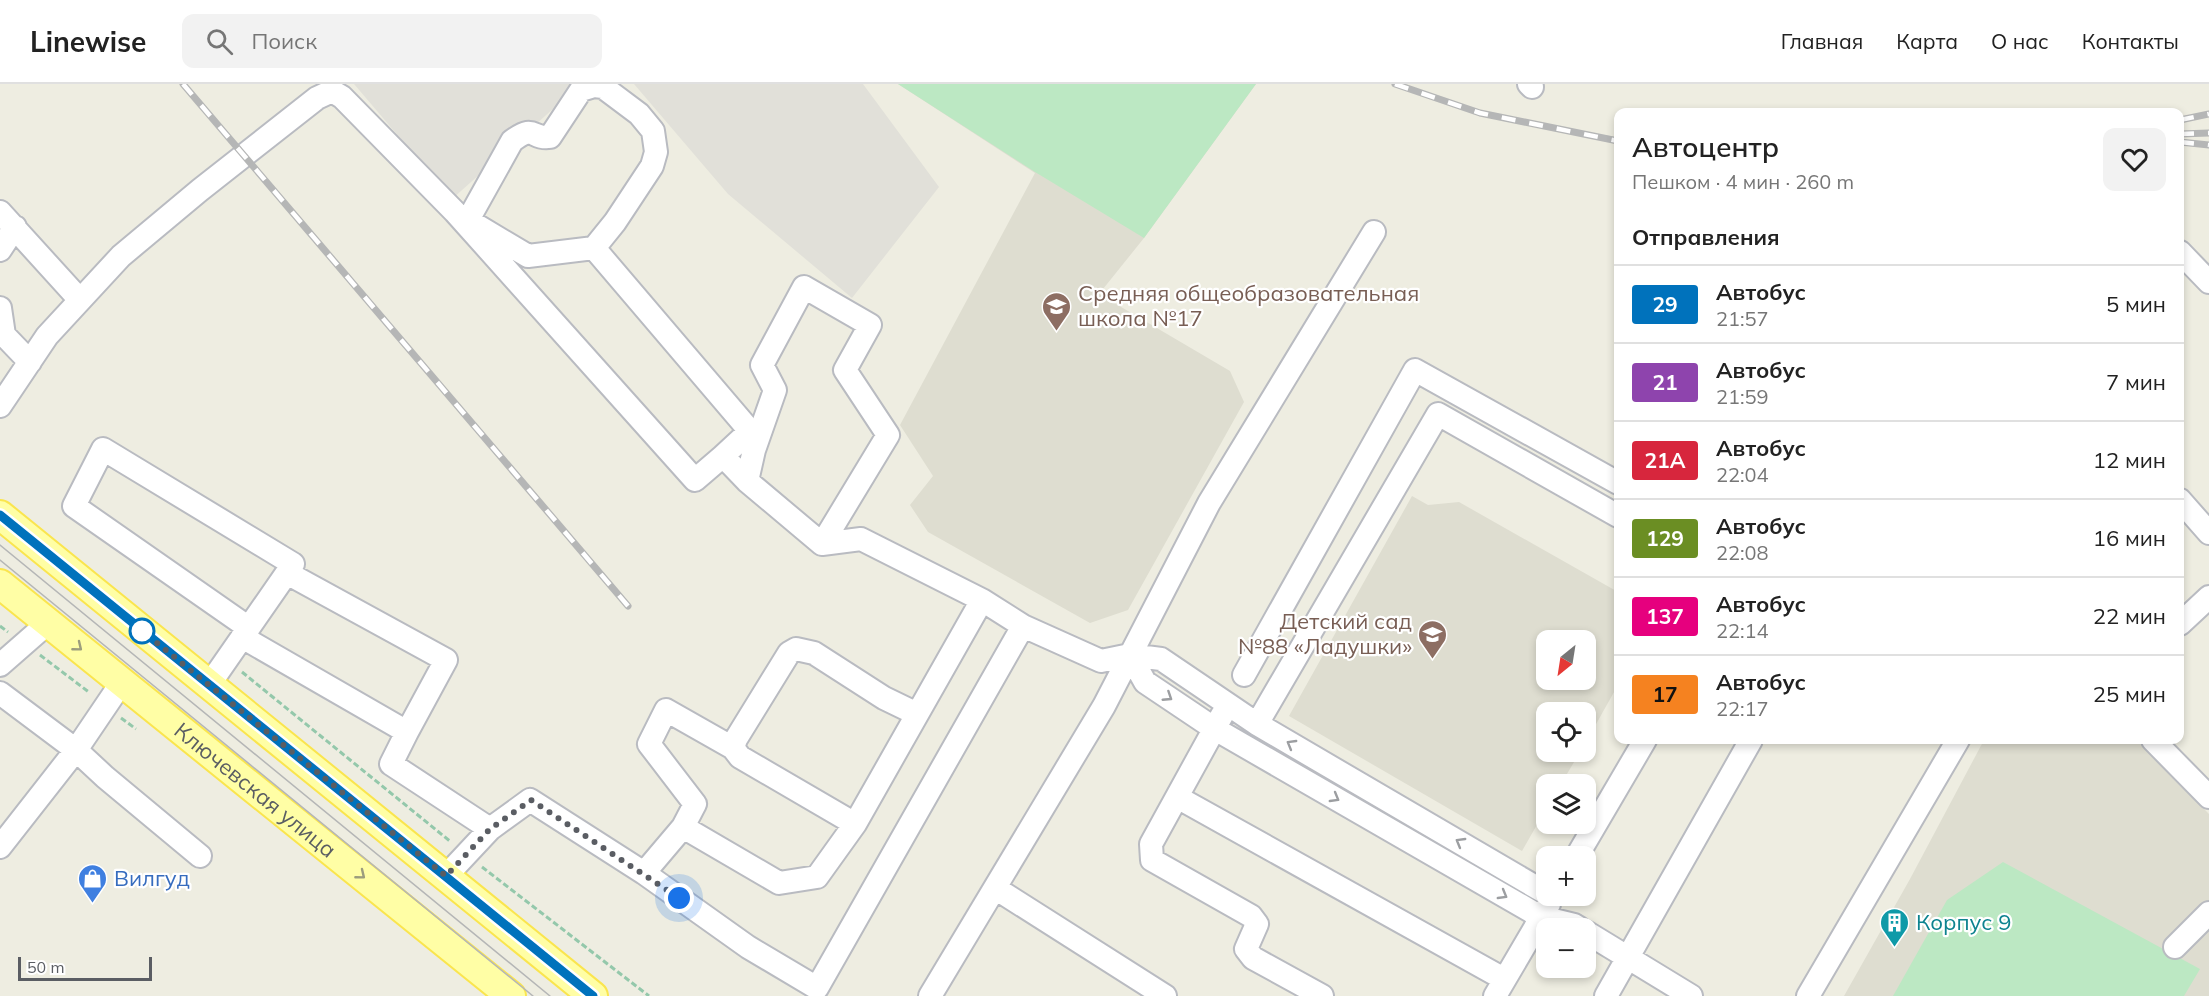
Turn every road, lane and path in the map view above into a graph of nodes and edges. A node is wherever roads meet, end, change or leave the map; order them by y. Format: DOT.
graph roads {
  1 [pos="461,216"];
  2 [pos="8,219"];
  3 [pos="1374,232"];
  4 [pos="594,248"];
  5 [pos="0,250"];
  6 [pos="2184,256"];
  7 [pos="2209,282"];
  8 [pos="80,300"];
  9 [pos="0,308"];
  10 [pos="30,362"];
  11 [pos="0,406"];
  12 [pos="723,456"];
  13 [pos="1614,481"];
  14 [pos="747,482"];
  15 [pos="2184,505"];
  16 [pos="1614,514"];
  17 [pos="0,515"];
  18 [pos="2209,533"];
  19 [pos="822,544"];
  20 [pos="287,573"];
  21 [pos="0,584"];
  22 [pos="2209,597"];
  23 [pos="982,600"];
  24 [pos="2184,620"];
  25 [pos="48,623"];
  26 [pos="0,626"];
  27 [pos="1023,626"];
  28 [pos="246,632"];
  29 [pos="25,643"];
  30 [pos="1130,655"];
  31 [pos="227,659"];
  32 [pos="0,665"];
  33 [pos="1244,675"];
  34 [pos="122,682"];
  35 [pos="209,685"];
  36 [pos="0,693"];
  37 [pos="1228,703"];
  38 [pos="105,706"];
  39 [pos="917,714"];
  40 [pos="1257,724"];
  41 [pos="136,729"];
  42 [pos="1215,729"];
  43 [pos="407,732"];
  44 [pos="1643,744"];
  45 [pos="1749,744"];
  46 [pos="1956,744"];
  47 [pos="2156,744"];
  48 [pos="733,748"];
  49 [pos="76,750"];
  50 [pos="1177,797"];
  51 [pos="2209,797"];
  52 [pos="1390,801"];
  53 [pos="1378,823"];
  54 [pos="855,824"];
  55 [pos="683,828"];
  56 [pos="490,829"];
  57 [pos="1583,846"];
  58 [pos="0,847"];
  59 [pos="466,854"];
  60 [pos="200,856"];
  61 [pos="644,873"];
  62 [pos="446,876"];
  63 [pos="1536,886"];
  64 [pos="995,888"];
  65 [pos="1546,906"];
  66 [pos="1560,906"];
  67 [pos="2209,913"];
  68 [pos="1541,917"];
  69 [pos="1544,918"];
  70 [pos="1571,918"];
  71 [pos="1596,939"];
  72 [pos="2175,947"];
  73 [pos="1627,958"];
  74 [pos="1500,987"];
  75 [pos="511,996"];
  76 [pos="593,996"];
  77 [pos="649,996"];
  78 [pos="930,996"];
  79 [pos="1165,996"];
  80 [pos="1322,996"];
  81 [pos="1606,996"];
  82 [pos="1691,996"];
  83 [pos="1808,996"];
  1 -- 4 [label="street"];
  1 -- 4 [label="street"];
  1 -- 8 [label="street"];
  1 -- 12 [label="street"];
  2 -- 5 [label="street"];
  2 -- 8 [label="street"];
  3 -- 30 [label="street"];
  4 -- 12 [label="street"];
  6 -- 7 [label="street"];
  8 -- 10 [label="street"];
  9 -- 10 [label="street"];
  10 -- 11 [label="street"];
  12 -- 14 [label="street"];
  13 -- 33 [label="street"];
  14 -- 19 [label="street"];
  14 -- 19 [label="street"];
  15 -- 18 [label="street"];
  16 -- 40 [label="street"];
  17 -- 35 [label="main road"];
  19 -- 23 [label="street"];
  20 -- 28 [label="street"];
  20 -- 28 [label="street"];
  20 -- 43 [label="street"];
  21 -- 25 [label="main road, Ключевская улица"];
  22 -- 24 [label="street"];
  23 -- 27 [label="street"];
  23 -- 39 [label="street"];
  25 -- 29 [label="street"];
  25 -- 34 [label="main road, Ключевская улица, one-way"];
  26 -- 29 [label="path"];
  27 -- 30 [label="street"];
  27 -- 61 [label="street"];
  28 -- 31 [label="street"];
  28 -- 43 [label="street"];
  29 -- 32 [label="street"];
  29 -- 38 [label="path"];
  30 -- 37 [label="street"];
  30 -- 42 [label="street, one-way"];
  30 -- 64 [label="street"];
  31 -- 35 [label="street"];
  31 -- 59 [label="path"];
  34 -- 38 [label="street"];
  34 -- 75 [label="main road, Ключевская улица, one-way"];
  35 -- 62 [label="main road"];
  36 -- 49 [label="street"];
  37 -- 40 [label="street"];
  37 -- 42 [label="street"];
  38 -- 41 [label="path"];
  38 -- 49 [label="street"];
  39 -- 48 [label="street"];
  39 -- 54 [label="street"];
  52 -- 40 [label="street, one-way"];
  42 -- 50 [label="street"];
  42 -- 53 [label="street, one-way"];
  43 -- 56 [label="street"];
  44 -- 57 [label="street"];
  45 -- 73 [label="street"];
  46 -- 83 [label="street"];
  47 -- 51 [label="street"];
  48 -- 54 [label="street"];
  48 -- 55 [label="street"];
  49 -- 58 [label="street"];
  49 -- 60 [label="street"];
  50 -- 74 [label="street"];
  50 -- 80 [label="street"];
  52 -- 53 [label="street"];
  63 -- 52 [label="street, one-way"];
  53 -- 68 [label="street, one-way"];
  54 -- 55 [label="street"];
  55 -- 61 [label="street"];
  56 -- 59 [label="street"];
  56 -- 61 [label="street"];
  59 -- 62 [label="street"];
  59 -- 77 [label="path"];
  62 -- 76 [label="main road"];
  64 -- 78 [label="street"];
  64 -- 79 [label="street"];
  65 -- 68 [label="street"];
  66 -- 70 [label="street"];
  67 -- 72 [label="street"];
  68 -- 69 [label="street"];
  68 -- 74 [label="street"];
  71 -- 73 [label="street"];
  73 -- 81 [label="street"];
  73 -- 82 [label="street"];
}
